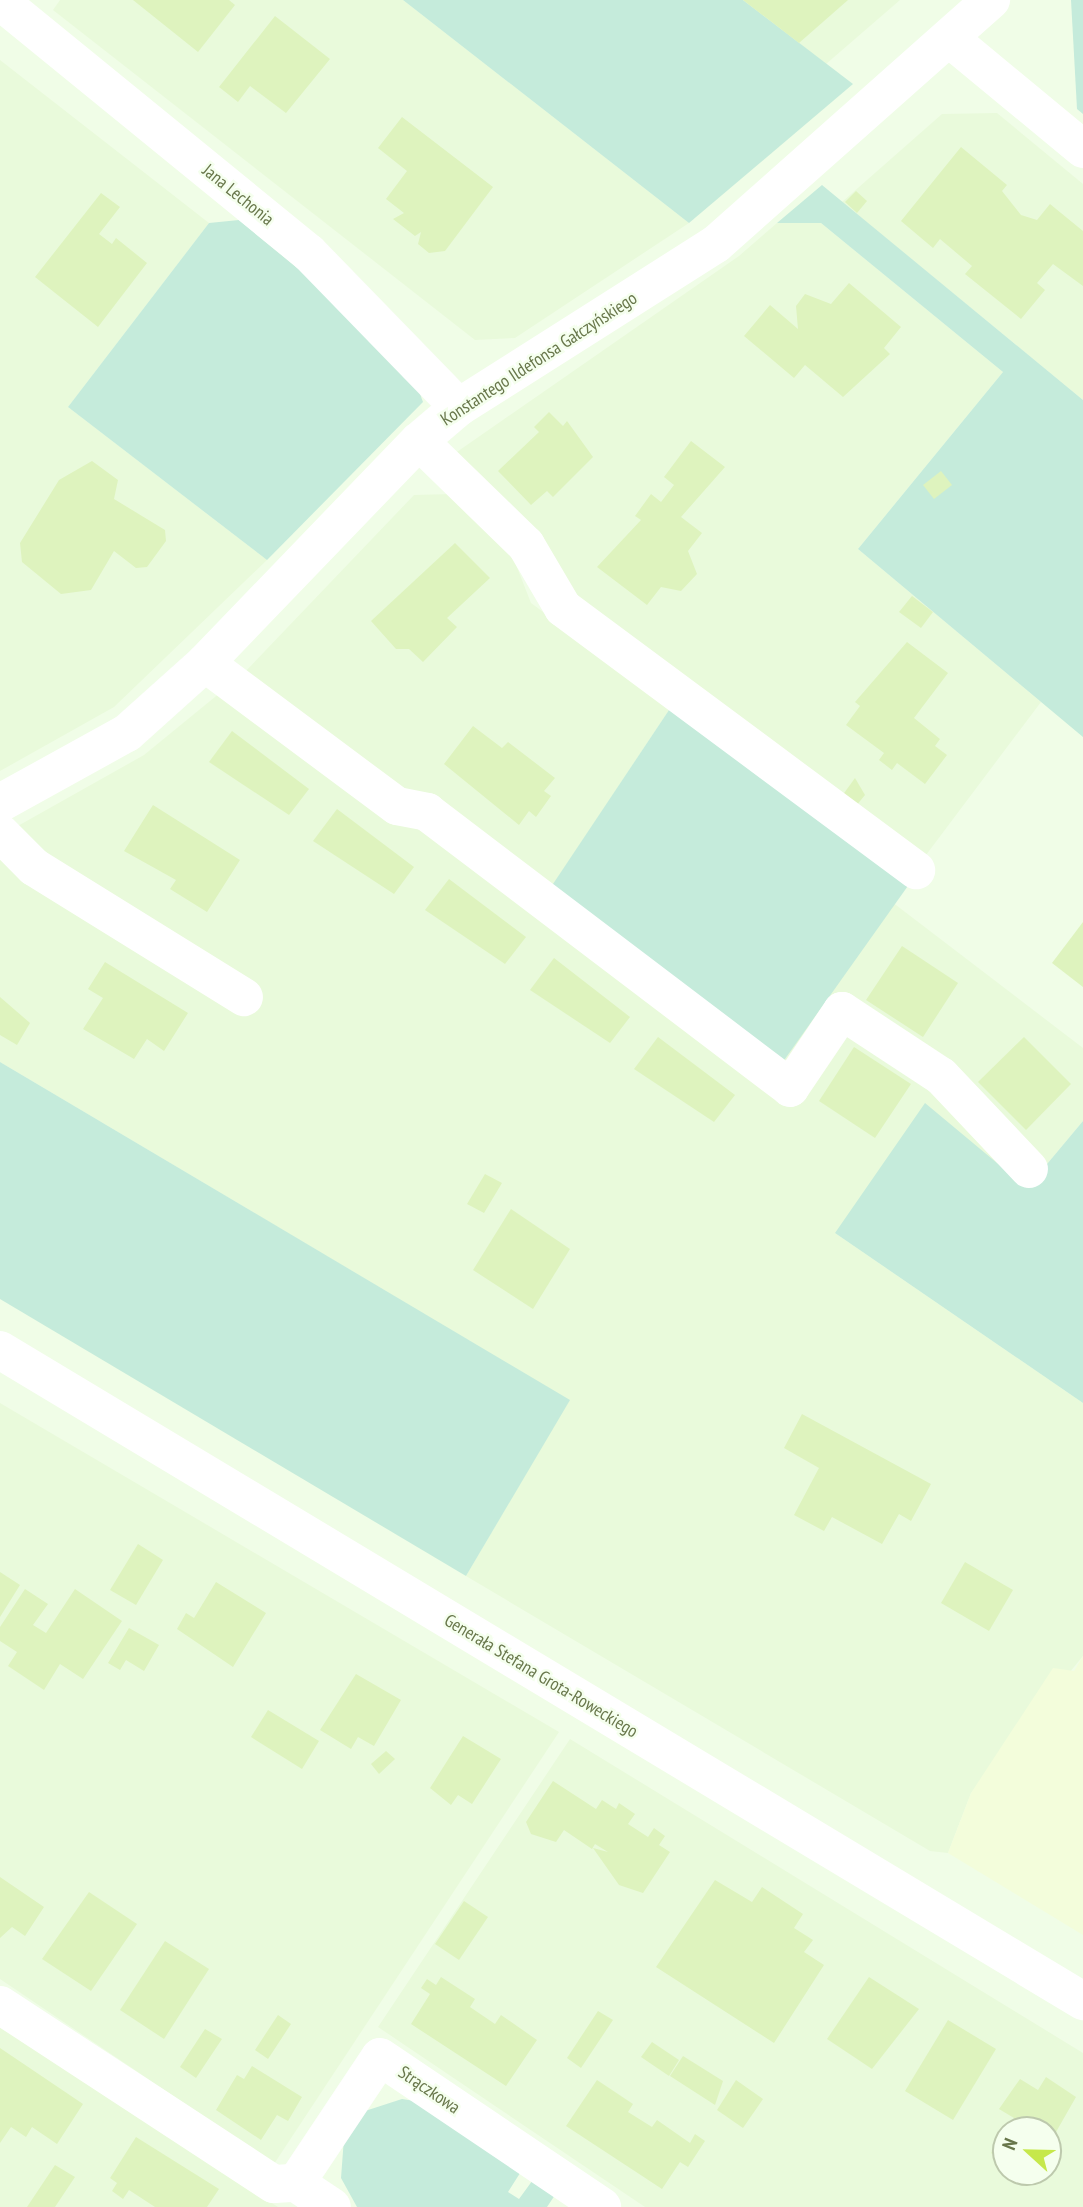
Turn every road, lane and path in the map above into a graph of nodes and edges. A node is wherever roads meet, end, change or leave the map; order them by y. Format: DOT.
graph roads {
  1 [pos="991,0"];
  2 [pos="0,1"];
  3 [pos="949,38"];
  4 [pos="1083,149"];
  5 [pos="459,407"];
  6 [pos="419,441"];
  7 [pos="205,663"];
  8 [pos="0,803"];
  9 [pos="0,833"];
  10 [pos="916,870"];
  11 [pos="244,997"];
  12 [pos="1029,1169"];
  13 [pos="0,1350"];
  14 [pos="1083,2001"];
  15 [pos="0,2005"];
  16 [pos="296,2183"];
  17 [pos="332,2207"];
  18 [pos="602,2207"];
  1 -- 3 [label="street, Konstantego Ildefonsa Gałczyńskiego"];
  2 -- 5 [label="street, Jana Lechonia"];
  3 -- 4 [label="street"];
  3 -- 5 [label="street, Konstantego Ildefonsa Gałczyńskiego"];
  5 -- 6 [label="street, Konstantego Ildefonsa Gałczyńskiego"];
  6 -- 7 [label="street, Konstantego Ildefonsa Gałczyńskiego"];
  6 -- 10 [label="street"];
  7 -- 8 [label="street, Konstantego Ildefonsa Gałczyńskiego"];
  7 -- 12 [label="street"];
  9 -- 11 [label="street"];
  13 -- 14 [label="street, Generała Stefana Grota-Roweckiego"];
  15 -- 16 [label="street"];
  16 -- 17 [label="street"];
  16 -- 18 [label="street, Strączkowa"];
}
